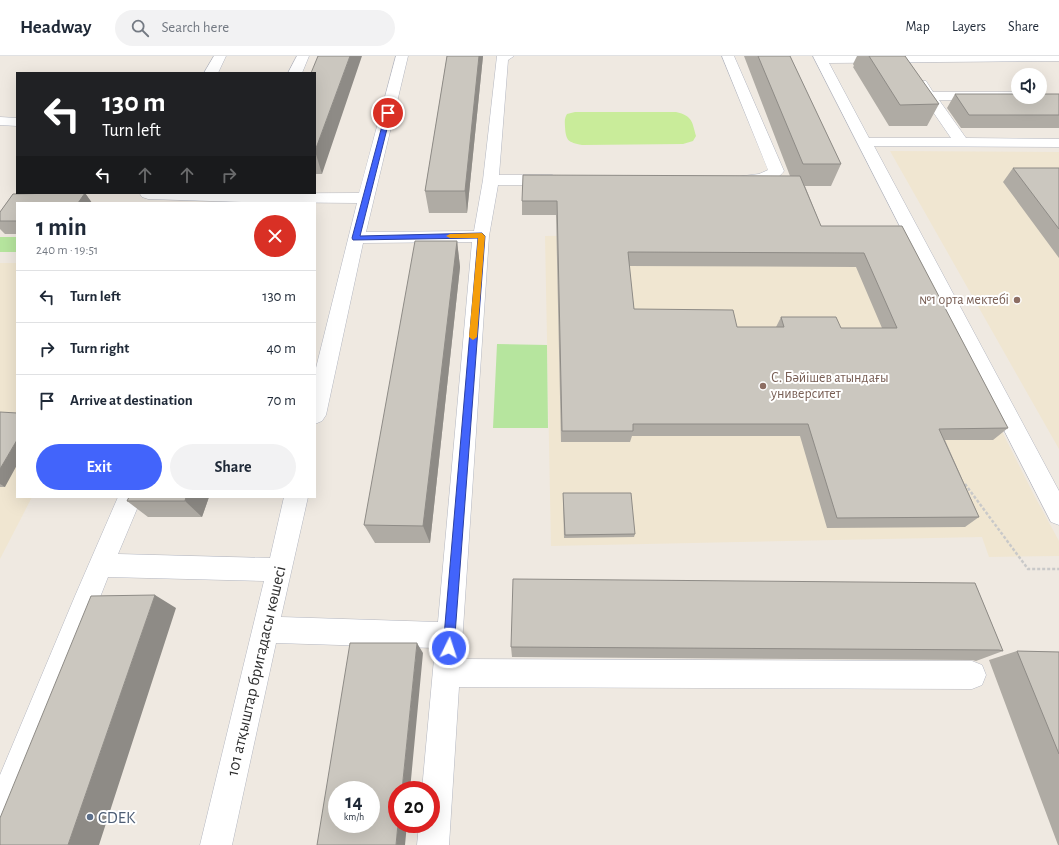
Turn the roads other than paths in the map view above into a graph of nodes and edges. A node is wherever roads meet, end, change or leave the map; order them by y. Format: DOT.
graph roads {
  1 [pos="220,56"];
  2 [pos="303,56"];
  3 [pos="402,56"];
  4 [pos="508,56"];
  5 [pos="728,56"];
  6 [pos="820,57"];
  7 [pos="903,57"];
  8 [pos="1059,57"];
  9 [pos="212,72"];
  10 [pos="295,72"];
  11 [pos="929,96"];
  12 [pos="1011,96"];
  13 [pos="0,121"];
  14 [pos="16,122"];
  15 [pos="864,142"];
  16 [pos="961,142"];
  17 [pos="1059,143"];
  18 [pos="491,180"];
  19 [pos="570,180"];
  20 [pos="730,180"];
  21 [pos="148,194"];
  22 [pos="250,198"];
  23 [pos="366,198"];
  24 [pos="482,236"];
  25 [pos="356,238"];
  26 [pos="316,411"];
  27 [pos="130,498"];
  28 [pos="296,498"];
  29 [pos="1059,514"];
  30 [pos="102,565"];
  31 [pos="279,570"];
  32 [pos="266,630"];
  33 [pos="450,635"];
  34 [pos="447,673"];
  35 [pos="972,675"];
  36 [pos="0,812"];
  37 [pos="216,845"];
  38 [pos="433,845"];
  1 -- 9 [label="street"];
  2 -- 10 [label="street"];
  3 -- 23 [label="street"];
  4 -- 18 [label="street"];
  5 -- 20 [label="street"];
  6 -- 7 [label="street"];
  6 -- 15 [label="street"];
  7 -- 8 [label="street"];
  7 -- 11 [label="street"];
  11 -- 12 [label="street"];
  11 -- 16 [label="street"];
  13 -- 14 [label="street"];
  15 -- 16 [label="street"];
  15 -- 29 [label="street"];
  16 -- 17 [label="street"];
  18 -- 19 [label="street"];
  18 -- 24 [label="street"];
  21 -- 22 [label="street"];
  22 -- 23 [label="street"];
  23 -- 25 [label="street"];
  24 -- 25 [label="street"];
  24 -- 33 [label="street"];
  25 -- 26 [label="street"];
  27 -- 30 [label="street"];
  28 -- 31 [label="street, 101 атқыштар бригадасы көшесі"];
  30 -- 31 [label="street"];
  30 -- 36 [label="street"];
  31 -- 32 [label="street, 101 атқыштар бригадасы көшесі"];
  32 -- 33 [label="street"];
  32 -- 37 [label="street, 101 атқыштар бригадасы көшесі"];
  33 -- 34 [label="street"];
  34 -- 35 [label="street"];
  34 -- 38 [label="street"];
}
